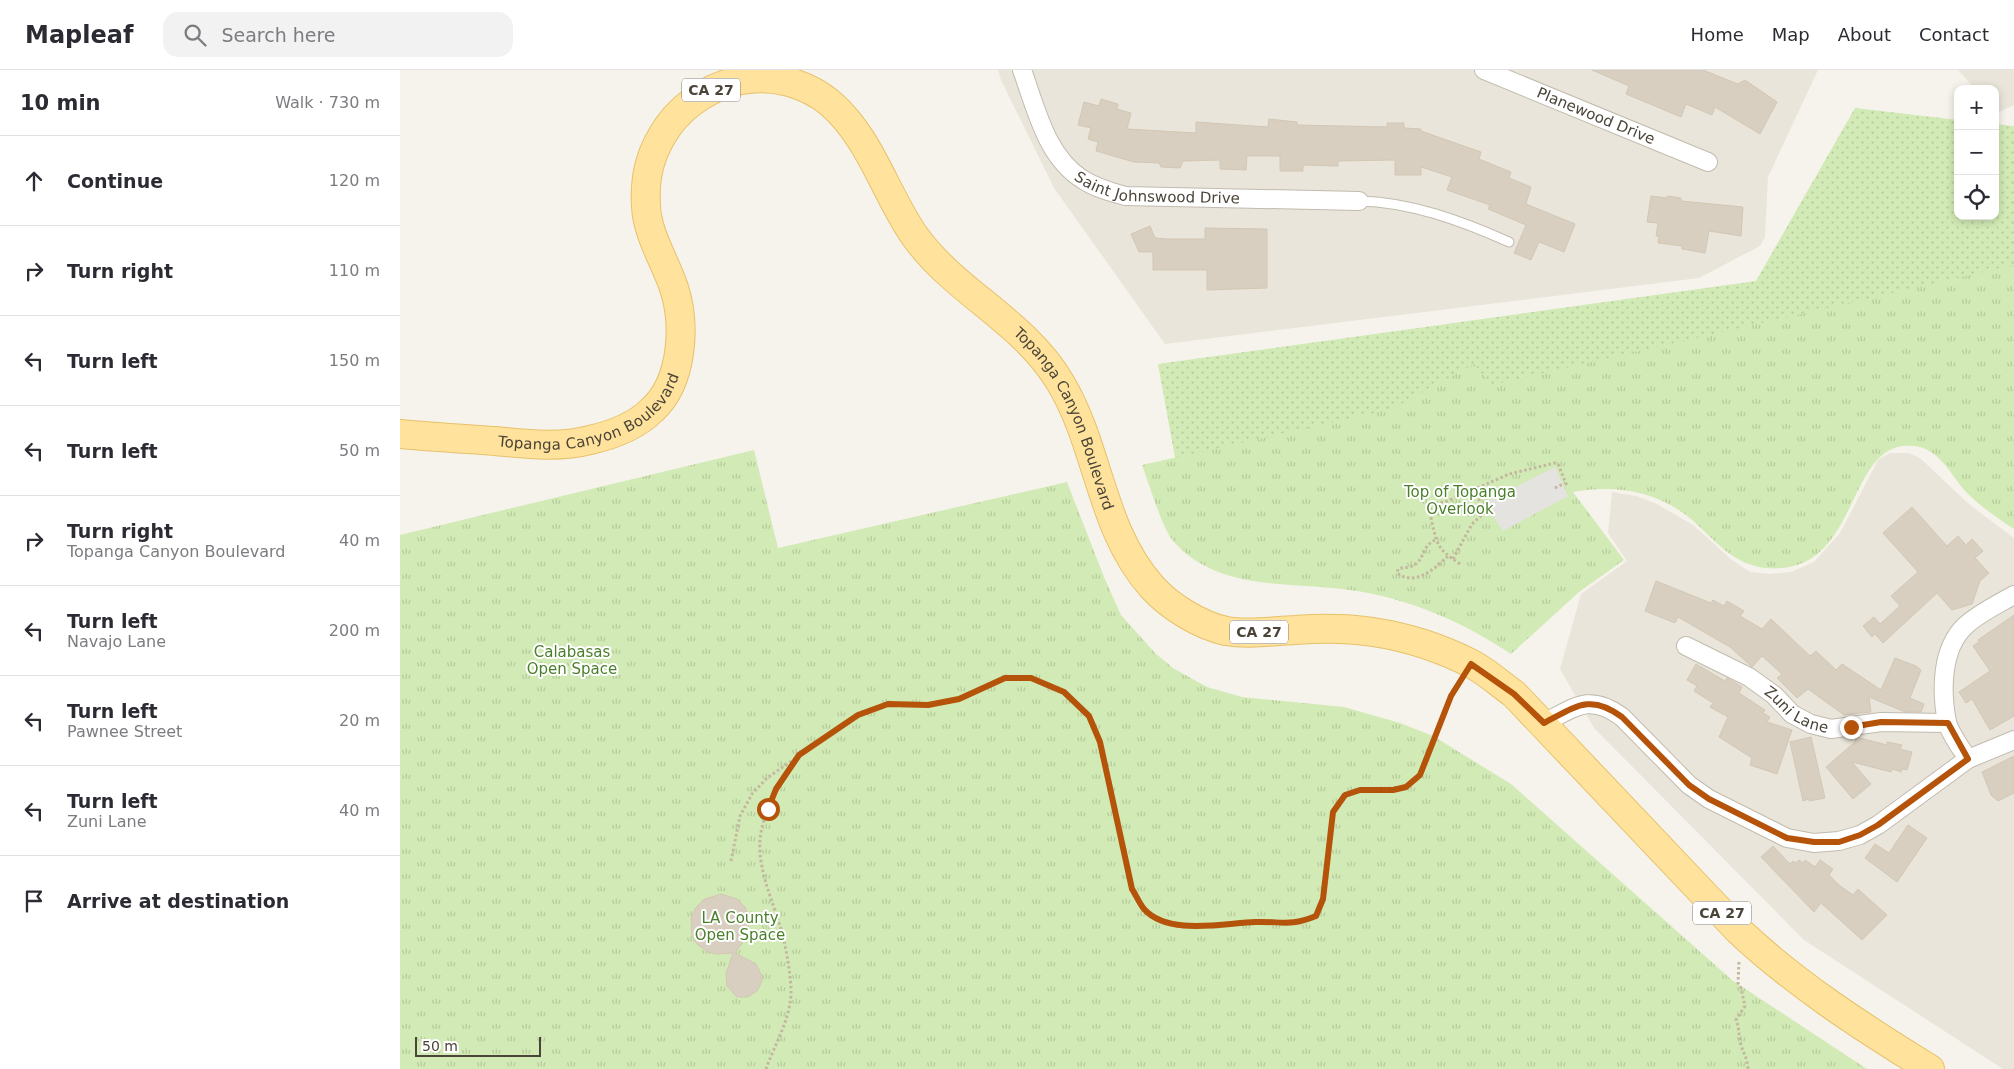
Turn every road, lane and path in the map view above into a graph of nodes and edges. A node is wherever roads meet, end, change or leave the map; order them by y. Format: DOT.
graph roads {
  1 [pos="1022,70"];
  2 [pos="1484,70"];
  3 [pos="1708,162"];
  4 [pos="1359,201"];
  5 [pos="1509,242"];
  6 [pos="400,434"];
  7 [pos="1484,485"];
  8 [pos="1555,488"];
  9 [pos="1494,490"];
  10 [pos="1488,493"];
  11 [pos="1435,540"];
  12 [pos="1448,556"];
  13 [pos="1453,559"];
  14 [pos="1460,564"];
  15 [pos="2014,594"];
  16 [pos="1686,646"];
  17 [pos="1471,664"];
  18 [pos="1544,723"];
  19 [pos="1948,723"];
  20 [pos="2013,741"];
  21 [pos="799,755"];
  22 [pos="1968,759"];
  23 [pos="731,861"];
  24 [pos="1739,962"];
  25 [pos="766,1069"];
  26 [pos="1748,1069"];
  27 [pos="1930,1069"];
  1 -- 4 [label="street, Saint Johnswood Drive"];
  2 -- 3 [label="street, Planewood Drive"];
  4 -- 5 [label="lane"];
  6 -- 17 [label="main road, Topanga Canyon Boulevard / CA 27"];
  7 -- 8 [label="path"];
  7 -- 10 [label="path"];
  7 -- 11 [label="path"];
  9 -- 10 [label="path"];
  10 -- 13 [label="path"];
  11 -- 12 [label="path"];
  11 -- 12 [label="path"];
  12 -- 13 [label="path"];
  13 -- 14 [label="path"];
  15 -- 19 [label="street"];
  16 -- 19 [label="street, Zuni Lane"];
  17 -- 18 [label="main road, Topanga Canyon Boulevard / CA 27"];
  17 -- 21 [label="path"];
  18 -- 22 [label="street"];
  18 -- 27 [label="main road, Topanga Canyon Boulevard / CA 27"];
  19 -- 22 [label="street"];
  20 -- 22 [label="street"];
  21 -- 23 [label="path"];
  21 -- 25 [label="path"];
  24 -- 26 [label="path"];
}
